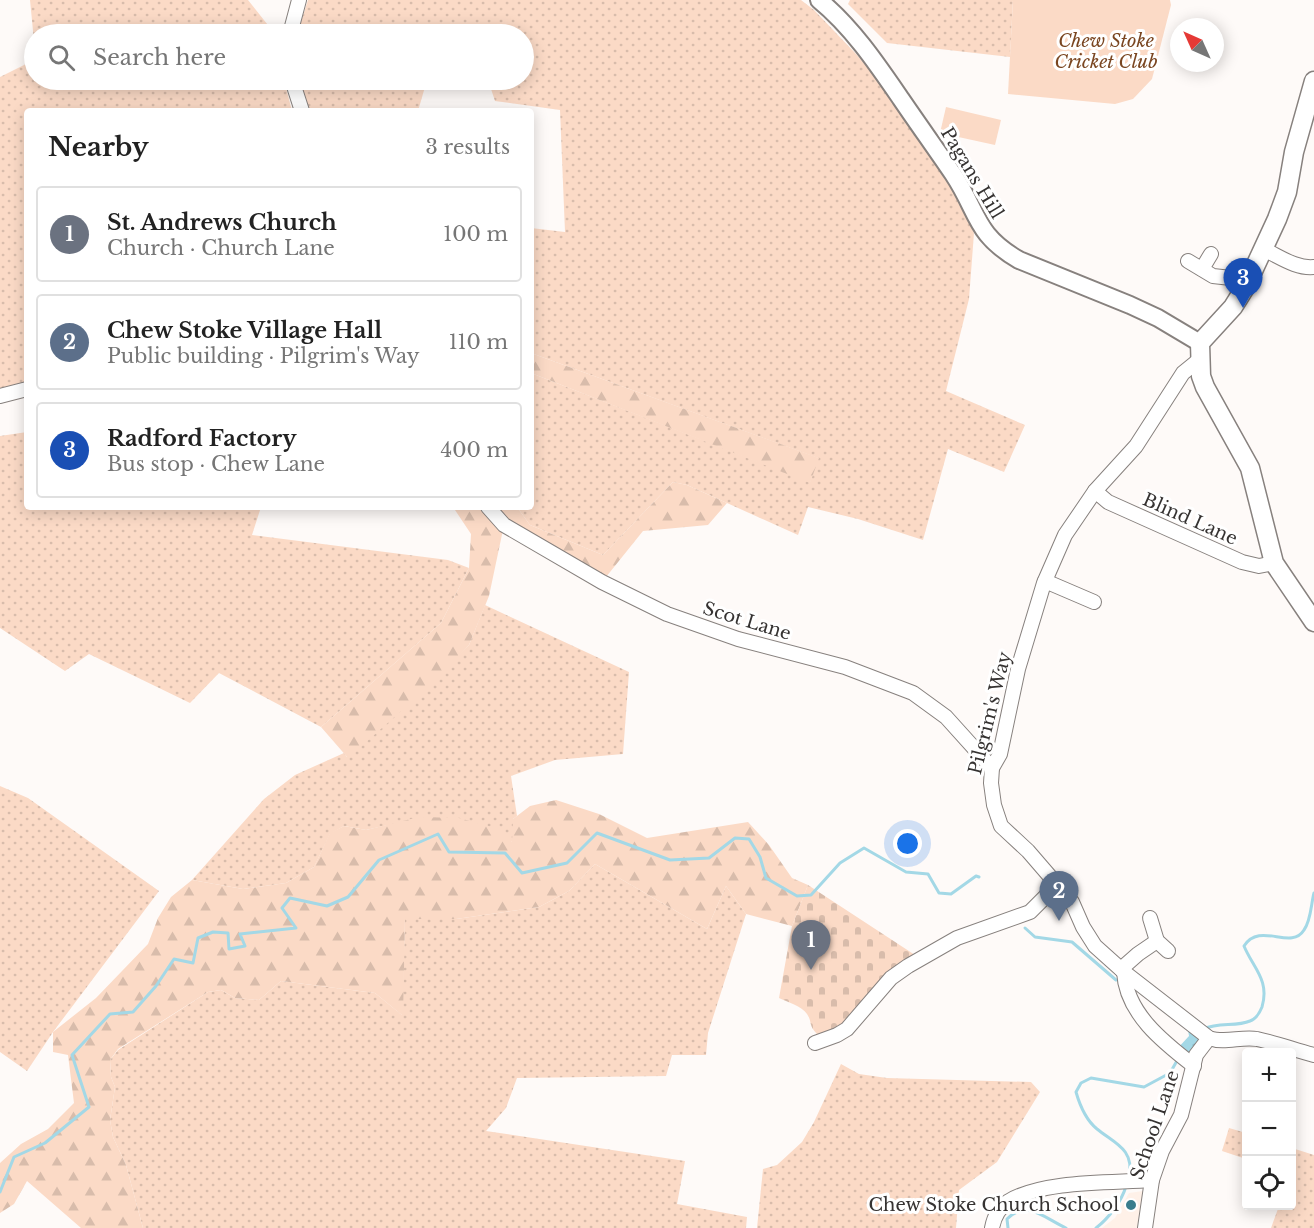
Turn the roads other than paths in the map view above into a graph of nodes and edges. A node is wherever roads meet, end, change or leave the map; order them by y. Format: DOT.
graph roads {
  1 [pos="299,0"];
  2 [pos="819,0"];
  3 [pos="293,24"];
  4 [pos="1314,81"];
  5 [pos="295,90"];
  6 [pos="301,108"];
  7 [pos="1263,249"];
  8 [pos="1211,254"];
  9 [pos="1188,261"];
  10 [pos="1314,267"];
  11 [pos="1202,269"];
  12 [pos="1246,286"];
  13 [pos="1200,352"];
  14 [pos="24,390"];
  15 [pos="0,396"];
  16 [pos="1095,491"];
  17 [pos="491,510"];
  18 [pos="1274,563"];
  19 [pos="1045,581"];
  20 [pos="1094,602"];
  21 [pos="1314,622"];
  22 [pos="992,768"];
  23 [pos="1058,884"];
  24 [pos="1150,918"];
  25 [pos="1157,941"];
  26 [pos="1168,951"];
  27 [pos="1122,971"];
  28 [pos="1204,1034"];
  29 [pos="815,1043"];
  30 [pos="1314,1055"];
  31 [pos="1184,1058"];
  32 [pos="1152,1180"];
  33 [pos="992,1228"];
  34 [pos="1145,1228"];
  1 -- 3 [label="street"];
  2 -- 13 [label="street, Pagans Hill"];
  4 -- 7 [label="main road"];
  5 -- 6 [label="street"];
  7 -- 10 [label="street"];
  7 -- 12 [label="main road"];
  8 -- 11 [label="street"];
  9 -- 11 [label="street"];
  11 -- 12 [label="street"];
  12 -- 13 [label="main road"];
  13 -- 16 [label="street, Pilgrim's Way"];
  13 -- 18 [label="main road"];
  14 -- 15 [label="street"];
  16 -- 18 [label="street, Blind Lane"];
  16 -- 19 [label="street, Pilgrim's Way"];
  17 -- 22 [label="street, Scot Lane"];
  18 -- 21 [label="main road"];
  19 -- 20 [label="street"];
  19 -- 22 [label="street, Pilgrim's Way"];
  22 -- 23 [label="street, Pilgrim's Way"];
  23 -- 27 [label="street, Pilgrim's Way"];
  23 -- 29 [label="street"];
  24 -- 25 [label="street"];
  25 -- 26 [label="street"];
  25 -- 27 [label="street"];
  27 -- 28 [label="street, Pilgrim's Way"];
  27 -- 31 [label="street"];
  28 -- 30 [label="street"];
  28 -- 31 [label="street, School Lane"];
  31 -- 32 [label="street, School Lane"];
  32 -- 33 [label="street"];
  32 -- 34 [label="street, School Lane"];
}
